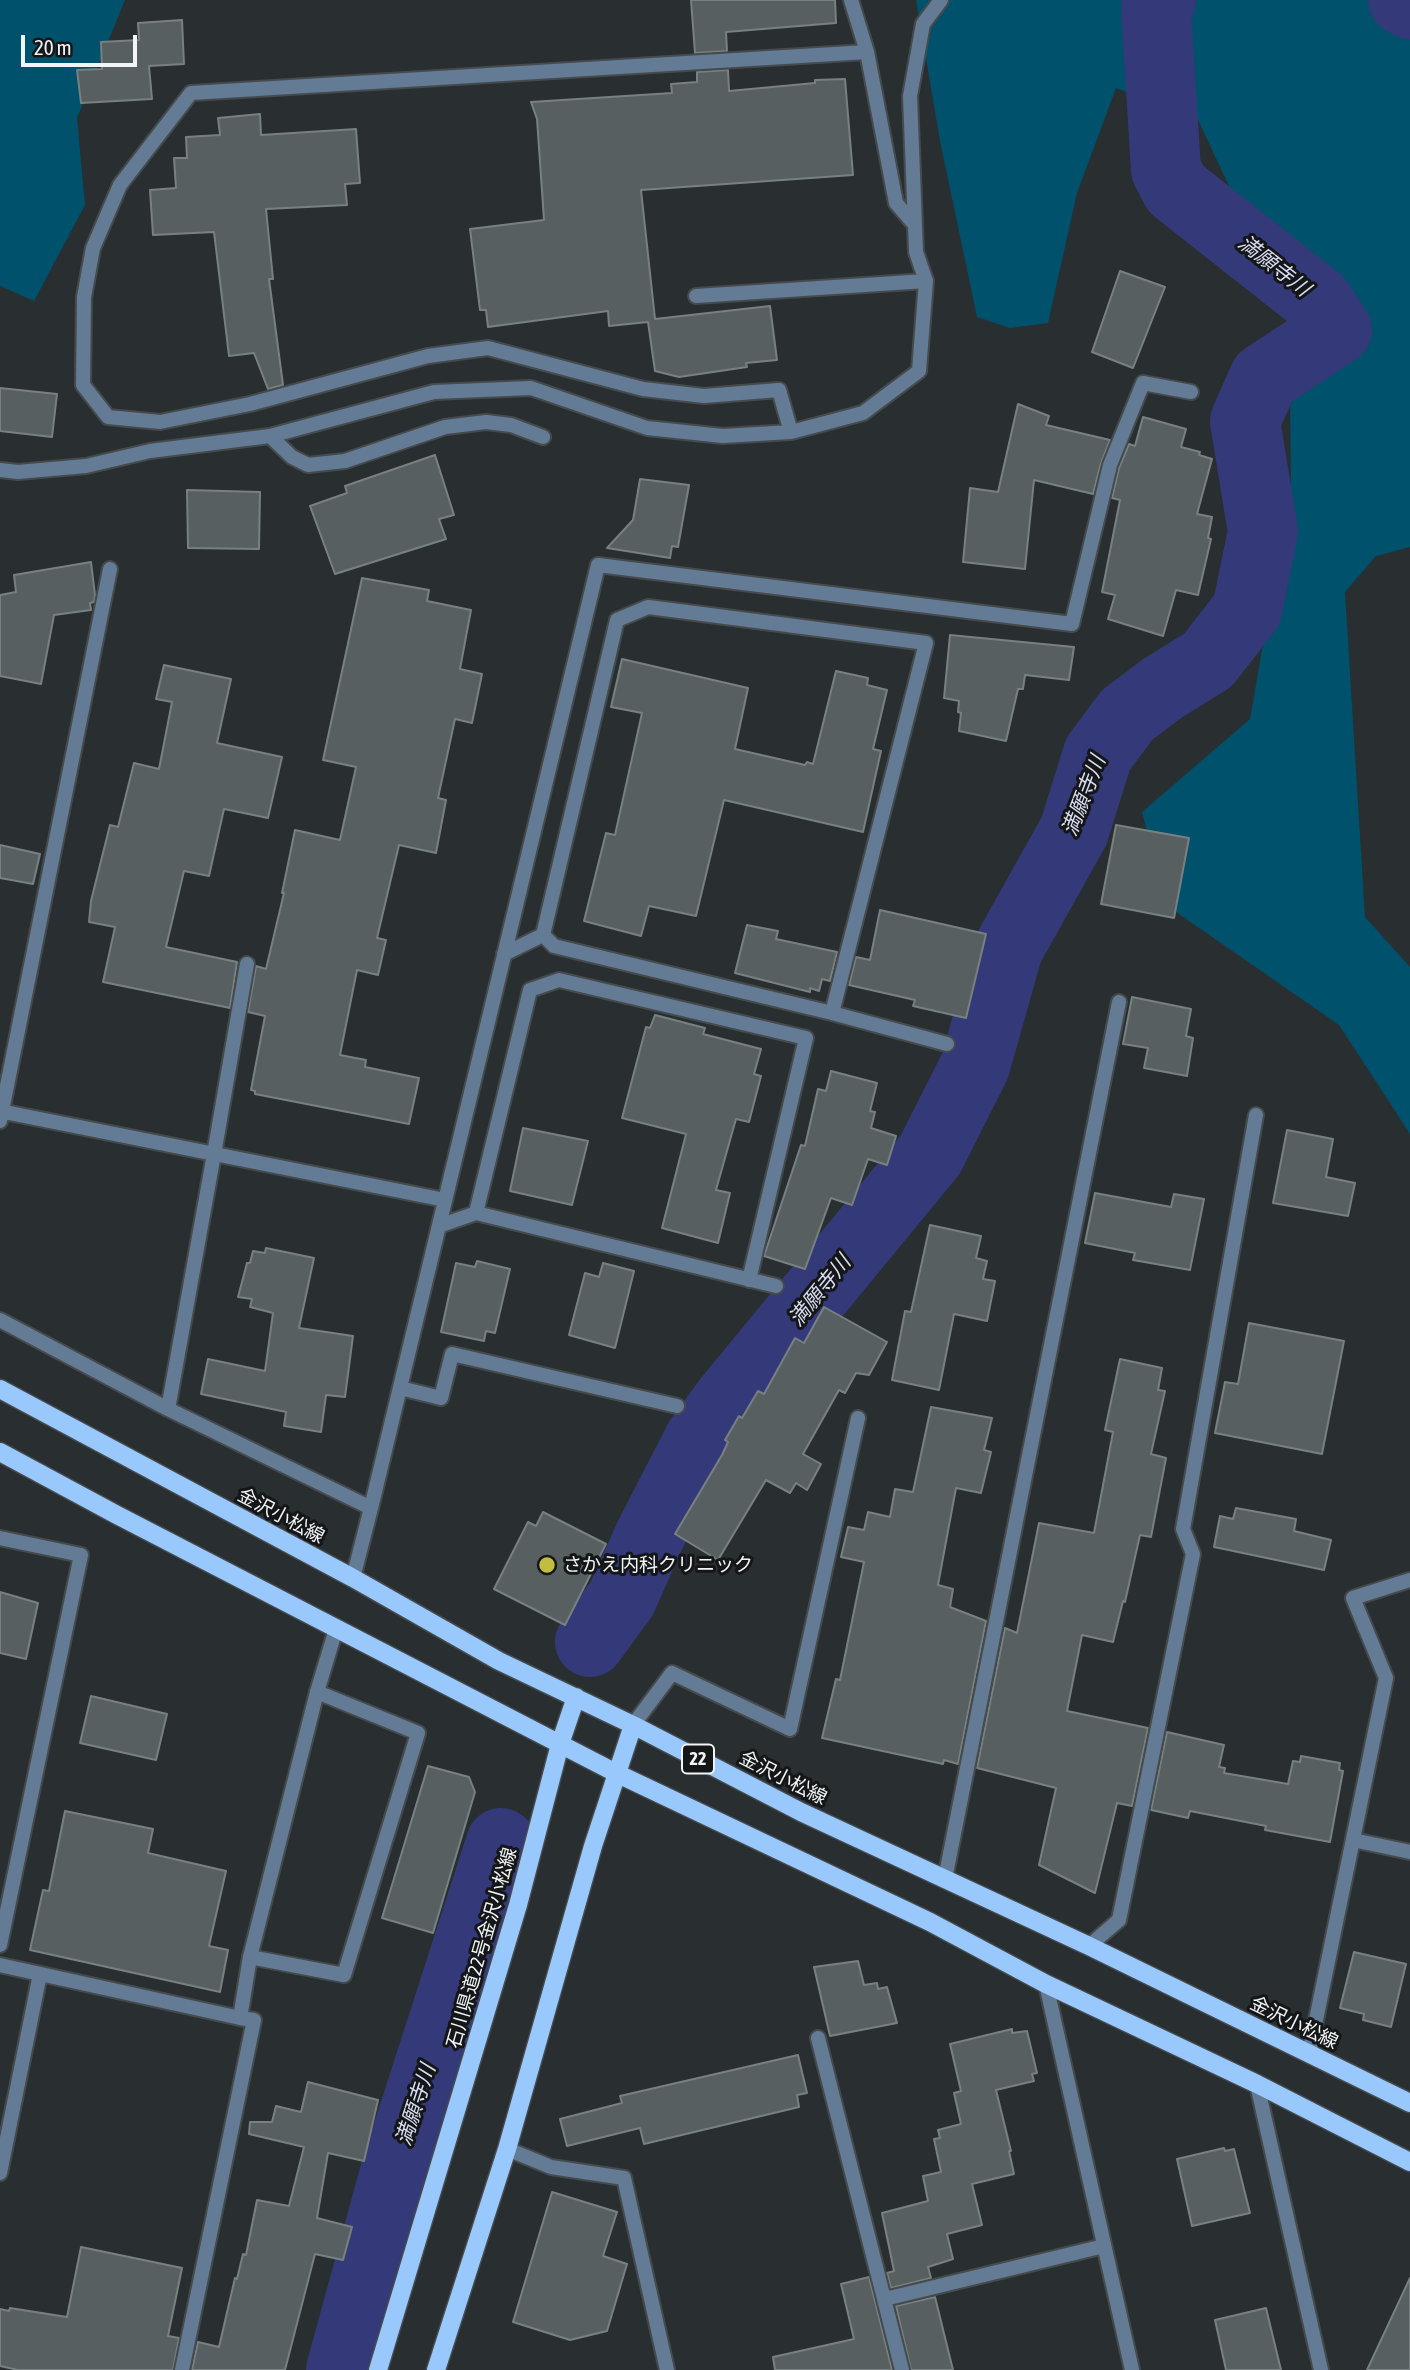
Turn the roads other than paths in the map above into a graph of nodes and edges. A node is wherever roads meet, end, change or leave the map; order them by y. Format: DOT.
graph roads {
  1 [pos="851,0"];
  2 [pos="941,0"];
  3 [pos="867,52"];
  4 [pos="915,225"];
  5 [pos="926,281"];
  6 [pos="696,296"];
  7 [pos="1191,392"];
  8 [pos="791,432"];
  9 [pos="270,436"];
  10 [pos="543,437"];
  11 [pos="0,470"];
  12 [pos="110,569"];
  13 [pos="543,935"];
  14 [pos="504,954"];
  15 [pos="247,964"];
  16 [pos="1119,1002"];
  17 [pos="832,1013"];
  18 [pos="947,1044"];
  19 [pos="1,1115"];
  20 [pos="1256,1115"];
  21 [pos="214,1154"];
  22 [pos="445,1200"];
  23 [pos="477,1213"];
  24 [pos="439,1226"];
  25 [pos="749,1280"];
  26 [pos="776,1286"];
  27 [pos="0,1320"];
  28 [pos="400,1388"];
  29 [pos="0,1389"];
  30 [pos="677,1406"];
  31 [pos="168,1409"];
  32 [pos="858,1418"];
  33 [pos="0,1452"];
  34 [pos="371,1508"];
  35 [pos="0,1538"];
  36 [pos="353,1578"];
  37 [pos="1410,1580"];
  38 [pos="336,1629"];
  39 [pos="317,1692"];
  40 [pos="576,1697"];
  41 [pos="633,1725"];
  42 [pos="561,1744"];
  43 [pos="616,1773"];
  44 [pos="1353,1840"];
  45 [pos="1410,1852"];
  46 [pos="945,1879"];
  47 [pos="0,1945"];
  48 [pos="1089,1946"];
  49 [pos="250,1957"];
  50 [pos="0,1965"];
  51 [pos="40,1974"];
  52 [pos="1045,1984"];
  53 [pos="240,2018"];
  54 [pos="818,2038"];
  55 [pos="1309,2053"];
  56 [pos="1257,2084"];
  57 [pos="1410,2103"];
  58 [pos="507,2149"];
  59 [pos="1410,2162"];
  60 [pos="0,2173"];
  61 [pos="1104,2246"];
  62 [pos="885,2299"];
  63 [pos="182,2370"];
  64 [pos="378,2370"];
  65 [pos="436,2370"];
  66 [pos="667,2370"];
  67 [pos="901,2370"];
  68 [pos="1132,2370"];
  69 [pos="1321,2370"];
  1 -- 3 [label="street"];
  2 -- 4 [label="street"];
  3 -- 4 [label="street"];
  3 -- 8 [label="street"];
  4 -- 5 [label="street"];
  5 -- 6 [label="street"];
  5 -- 8 [label="street"];
  7 -- 14 [label="street"];
  8 -- 9 [label="street"];
  9 -- 10 [label="street"];
  9 -- 11 [label="street"];
  12 -- 19 [label="street"];
  13 -- 14 [label="street"];
  13 -- 17 [label="street"];
  13 -- 17 [label="street"];
  14 -- 22 [label="street"];
  15 -- 21 [label="street"];
  16 -- 46 [label="street"];
  17 -- 18 [label="street"];
  19 -- 21 [label="street"];
  20 -- 48 [label="street"];
  21 -- 22 [label="street"];
  21 -- 31 [label="street"];
  22 -- 24 [label="street"];
  23 -- 24 [label="street"];
  23 -- 25 [label="street"];
  23 -- 25 [label="street"];
  24 -- 28 [label="street"];
  25 -- 26 [label="street"];
  27 -- 31 [label="street"];
  28 -- 30 [label="street"];
  28 -- 34 [label="street"];
  29 -- 36 [label="main road, 金沢小松線 / 22"];
  31 -- 34 [label="street"];
  32 -- 41 [label="street"];
  33 -- 38 [label="main road, 22"];
  34 -- 36 [label="street"];
  35 -- 47 [label="street"];
  36 -- 40 [label="main road, 金沢小松線 / 22"];
  37 -- 44 [label="street"];
  38 -- 39 [label="street"];
  38 -- 42 [label="main road, 22"];
  39 -- 49 [label="street"];
  39 -- 49 [label="street"];
  40 -- 41 [label="main road, 金沢小松線 / 22"];
  40 -- 42 [label="main road, 石川県道22号金沢小松線"];
  41 -- 43 [label="main road"];
  41 -- 46 [label="main road, 金沢小松線 / 22"];
  42 -- 43 [label="main road, 22"];
  42 -- 64 [label="main road, 石川県道22号金沢小松線"];
  43 -- 52 [label="main road, 22"];
  43 -- 58 [label="main road"];
  44 -- 45 [label="street"];
  44 -- 55 [label="street"];
  46 -- 48 [label="main road, 金沢小松線 / 22"];
  48 -- 55 [label="main road, 金沢小松線 / 22"];
  49 -- 53 [label="street"];
  50 -- 51 [label="street"];
  51 -- 53 [label="street"];
  51 -- 60 [label="street"];
  52 -- 56 [label="main road, 22"];
  52 -- 61 [label="street"];
  53 -- 63 [label="street"];
  54 -- 62 [label="street"];
  55 -- 57 [label="main road, 金沢小松線 / 22"];
  56 -- 59 [label="main road, 22"];
  56 -- 69 [label="street"];
  58 -- 65 [label="main road"];
  58 -- 66 [label="street"];
  61 -- 62 [label="street"];
  61 -- 68 [label="street"];
  62 -- 67 [label="street"];
}
